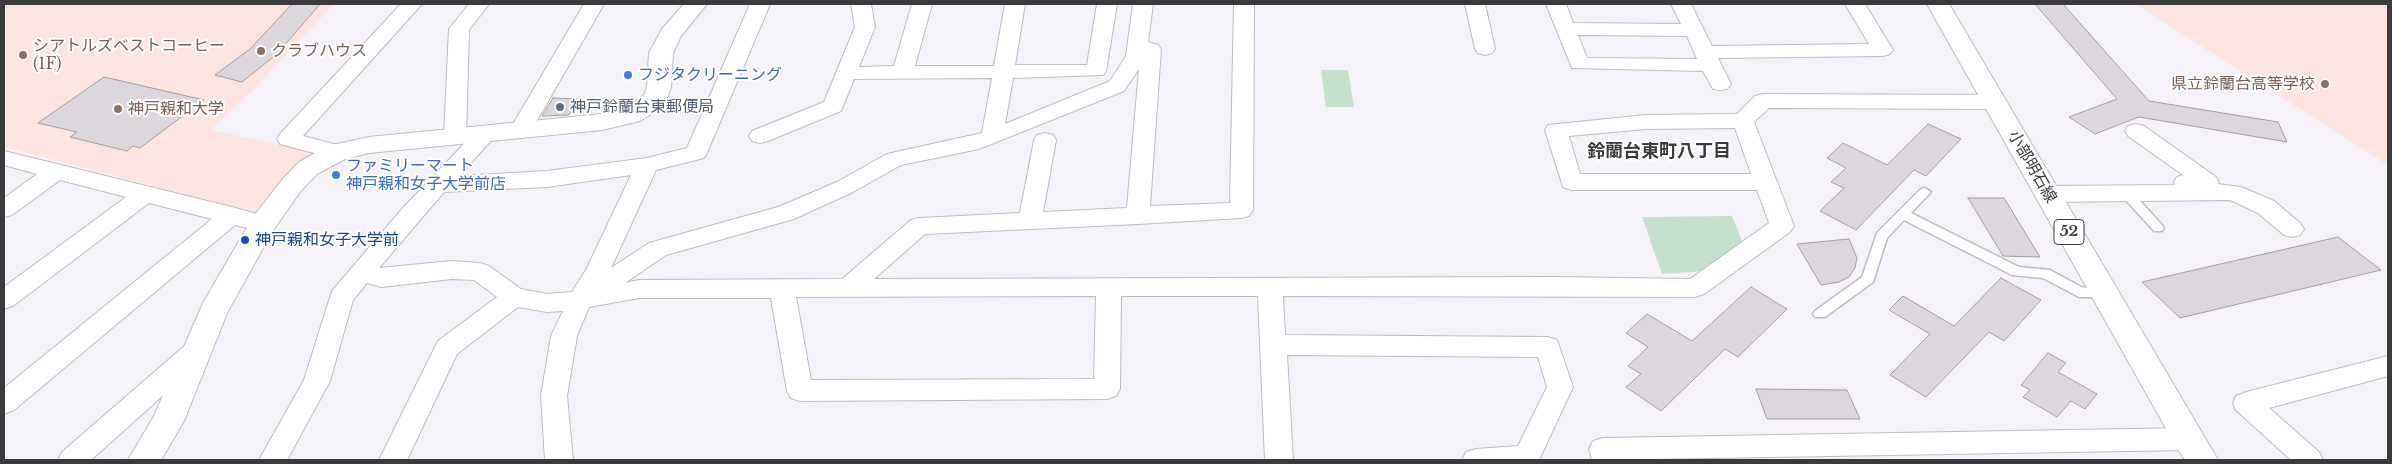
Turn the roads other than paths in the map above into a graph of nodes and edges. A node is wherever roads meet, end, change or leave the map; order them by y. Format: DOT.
graph roads {
  1 [pos="412,4"];
  2 [pos="479,4"];
  3 [pos="594,4"];
  4 [pos="696,4"];
  5 [pos="760,4"];
  6 [pos="861,4"];
  7 [pos="922,4"];
  8 [pos="1016,4"];
  9 [pos="1107,4"];
  10 [pos="1143,4"];
  11 [pos="1244,4"];
  12 [pos="1475,4"];
  13 [pos="1556,4"];
  14 [pos="1681,4"];
  15 [pos="1855,4"];
  16 [pos="1938,4"];
  17 [pos="1566,29"];
  18 [pos="1694,30"];
  19 [pos="1137,46"];
  20 [pos="1485,49"];
  21 [pos="1708,59"];
  22 [pos="903,72"];
  23 [pos="847,73"];
  24 [pos="1002,73"];
  25 [pos="1720,84"];
  26 [pos="1994,102"];
  27 [pos="1743,121"];
  28 [pos="2136,130"];
  29 [pos="520,131"];
  30 [pos="486,134"];
  31 [pos="760,136"];
  32 [pos="455,137"];
  33 [pos="992,137"];
  34 [pos="1045,140"];
  35 [pos="337,152"];
  36 [pos="4,158"];
  37 [pos="647,165"];
  38 [pos="57,171"];
  39 [pos="1764,182"];
  40 [pos="439,185"];
  41 [pos="2044,189"];
  42 [pos="1925,192"];
  43 [pos="146,193"];
  44 [pos="2127,194"];
  45 [pos="4,209"];
  46 [pos="1903,214"];
  47 [pos="232,216"];
  48 [pos="1138,216"];
  49 [pos="1030,221"];
  50 [pos="263,224"];
  51 [pos="2158,228"];
  52 [pos="2292,229"];
  53 [pos="361,272"];
  54 [pos="846,288"];
  55 [pos="1109,288"];
  56 [pos="1270,288"];
  57 [pos="782,289"];
  58 [pos="2105,294"];
  59 [pos="514,297"];
  60 [pos="4,300"];
  61 [pos="580,300"];
  62 [pos="1820,314"];
  63 [pos="1272,345"];
  64 [pos="198,350"];
  65 [pos="2388,366"];
  66 [pos="4,403"];
  67 [pos="2195,450"];
  68 [pos="72,460"];
  69 [pos="144,460"];
  70 [pos="273,460"];
  71 [pos="393,460"];
  72 [pos="559,460"];
  73 [pos="1279,460"];
  74 [pos="1476,460"];
  75 [pos="1606,460"];
  76 [pos="2309,460"];
  1 -- 35 [label="street"];
  2 -- 32 [label="street"];
  3 -- 29 [label="street"];
  4 -- 29 [label="street"];
  5 -- 37 [label="street"];
  6 -- 23 [label="street"];
  7 -- 22 [label="street"];
  8 -- 24 [label="street"];
  9 -- 24 [label="street"];
  10 -- 19 [label="street"];
  11 -- 48 [label="street"];
  12 -- 20 [label="street"];
  13 -- 17 [label="street"];
  14 -- 18 [label="street"];
  15 -- 21 [label="street"];
  16 -- 26 [label="street, 小部明石線 / 52"];
  17 -- 18 [label="street"];
  17 -- 21 [label="street"];
  18 -- 21 [label="street"];
  19 -- 33 [label="street"];
  19 -- 48 [label="street"];
  21 -- 25 [label="street"];
  22 -- 23 [label="street"];
  22 -- 24 [label="street"];
  23 -- 31 [label="street"];
  24 -- 33 [label="street"];
  26 -- 27 [label="street"];
  26 -- 41 [label="street, 小部明石線 / 52"];
  27 -- 39 [label="street"];
  27 -- 39 [label="street"];
  28 -- 41 [label="street"];
  29 -- 30 [label="street"];
  30 -- 32 [label="street"];
  30 -- 40 [label="street"];
  32 -- 35 [label="street"];
  33 -- 61 [label="street"];
  34 -- 49 [label="street"];
  35 -- 50 [label="street"];
  36 -- 38 [label="street"];
  37 -- 40 [label="street"];
  37 -- 61 [label="street"];
  38 -- 43 [label="street"];
  38 -- 45 [label="street"];
  39 -- 56 [label="street"];
  40 -- 53 [label="street"];
  41 -- 44 [label="street"];
  41 -- 58 [label="street, 小部明石線 / 52"];
  42 -- 46 [label="lane"];
  43 -- 47 [label="street"];
  43 -- 60 [label="street"];
  44 -- 51 [label="lane"];
  44 -- 52 [label="street"];
  46 -- 58 [label="lane"];
  46 -- 62 [label="lane"];
  47 -- 50 [label="street"];
  47 -- 66 [label="street"];
  48 -- 49 [label="street"];
  49 -- 54 [label="street"];
  50 -- 64 [label="street"];
  53 -- 59 [label="street"];
  53 -- 70 [label="street"];
  54 -- 55 [label="street"];
  54 -- 57 [label="street"];
  55 -- 56 [label="street"];
  55 -- 57 [label="street"];
  56 -- 63 [label="street"];
  57 -- 61 [label="street"];
  58 -- 67 [label="street, 小部明石線 / 52"];
  59 -- 61 [label="street"];
  59 -- 71 [label="street"];
  61 -- 72 [label="street"];
  63 -- 73 [label="street"];
  63 -- 74 [label="street"];
  64 -- 68 [label="street"];
  64 -- 69 [label="street"];
  65 -- 76 [label="street"];
  67 -- 75 [label="street"];
}
